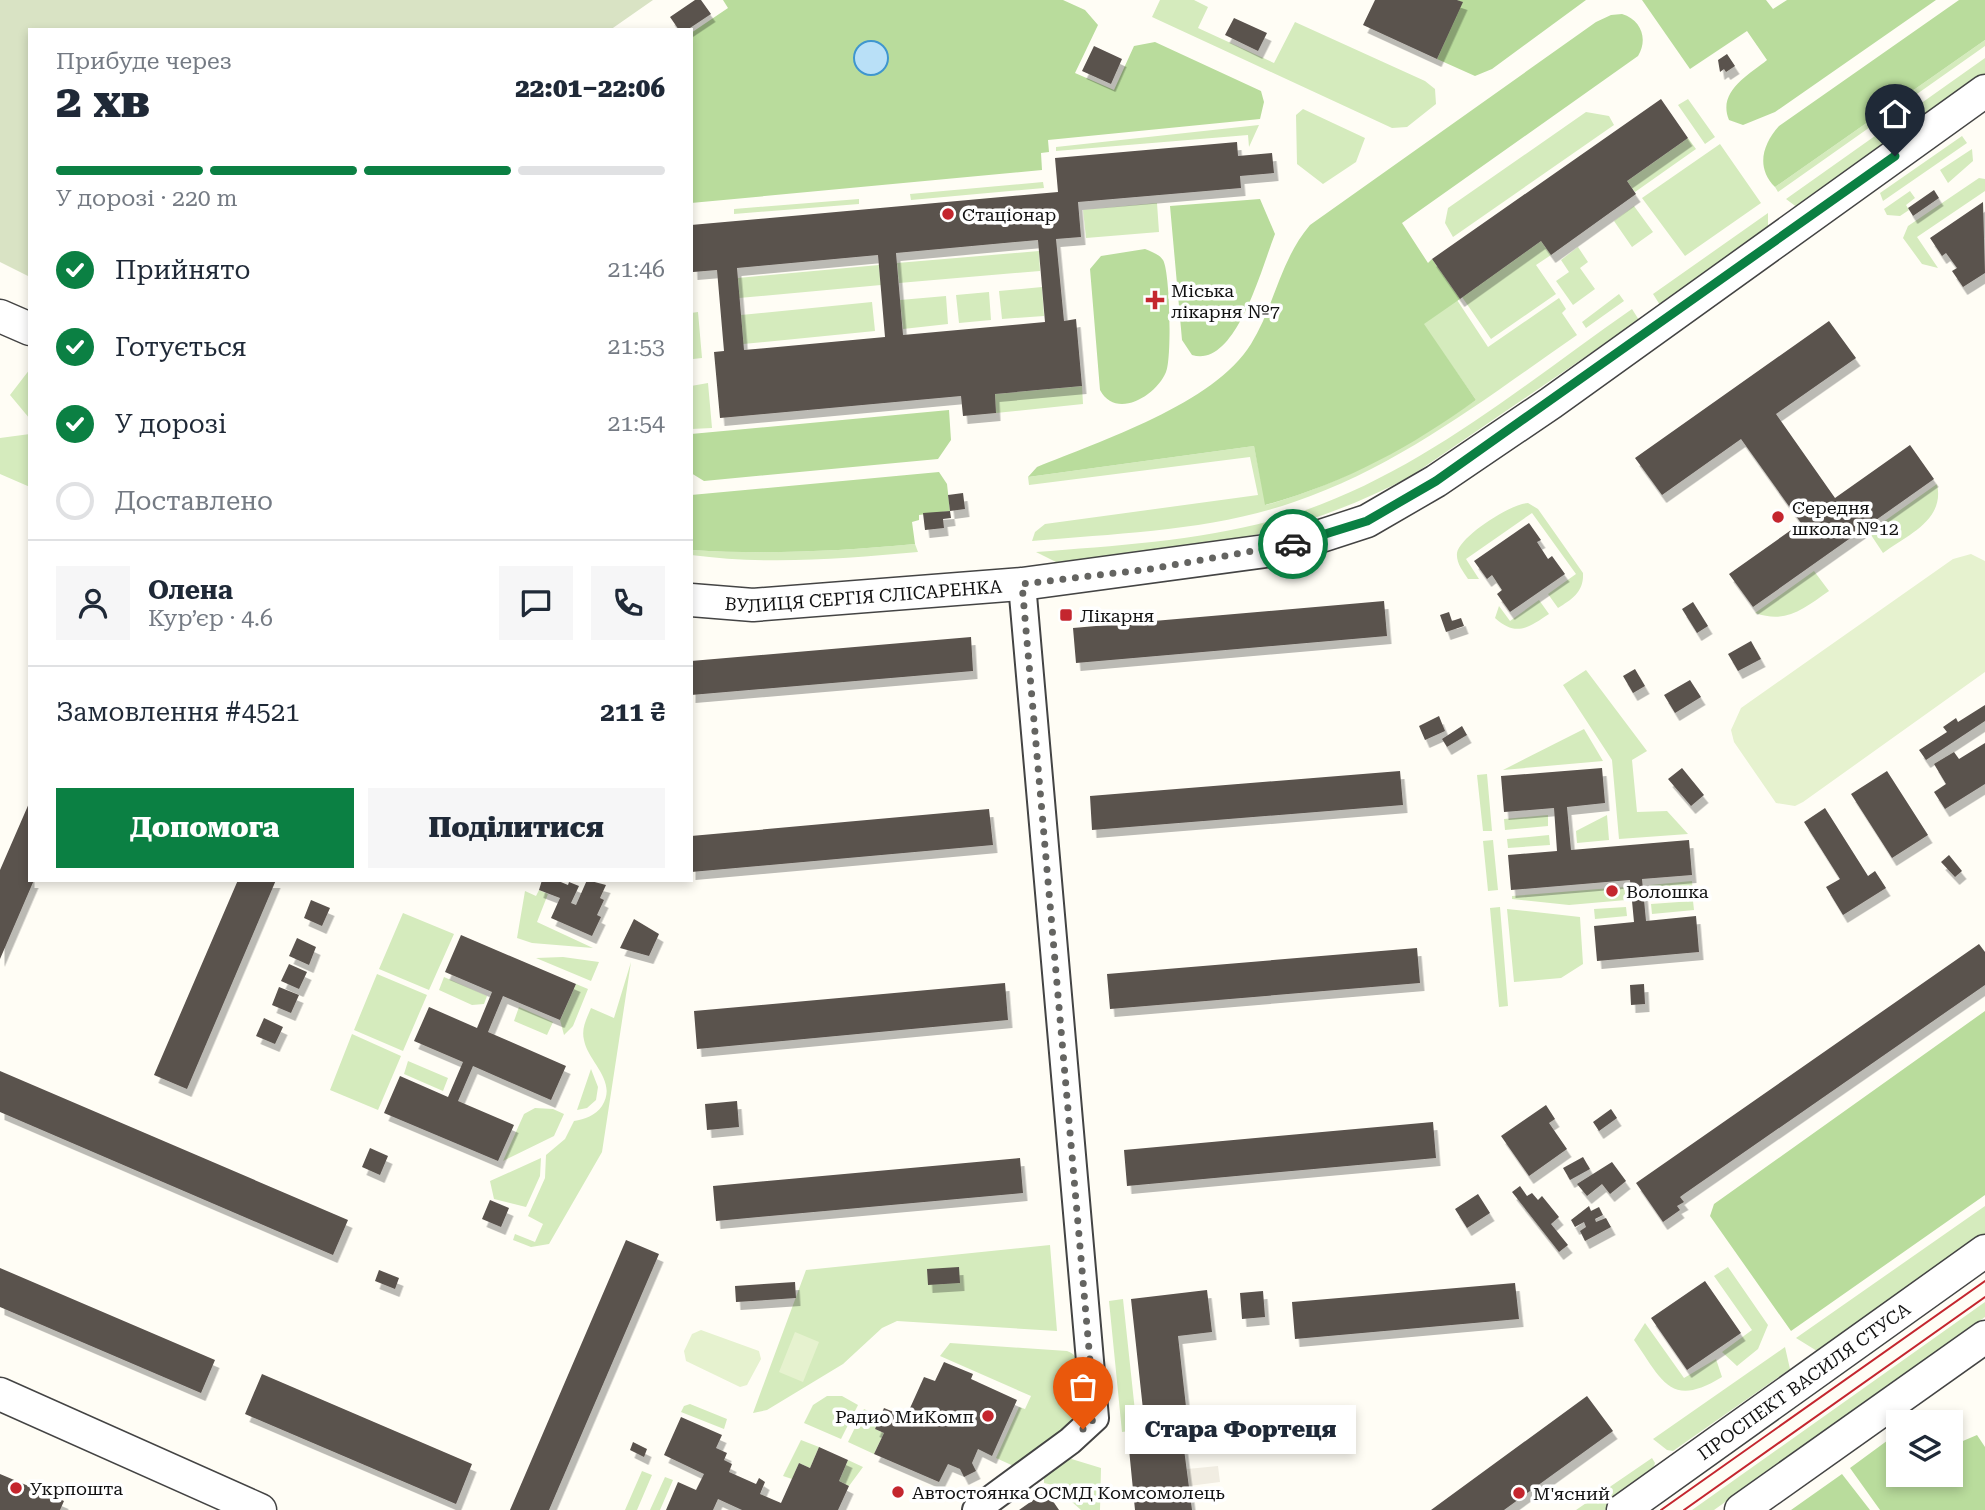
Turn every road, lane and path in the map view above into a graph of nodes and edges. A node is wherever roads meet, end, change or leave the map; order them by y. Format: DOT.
graph roads {
  1 [pos="1985,91"];
  2 [pos="0,316"];
  3 [pos="28,328"];
  4 [pos="1022,584"];
  5 [pos="693,600"];
  6 [pos="1985,1251"];
  7 [pos="1985,1337"];
  8 [pos="0,1394"];
  9 [pos="260,1510"];
  10 [pos="976,1510"];
  11 [pos="1623,1510"];
  12 [pos="1741,1510"];
  1 -- 4 [label="street, ВУЛИЦЯ СЕРГІЯ СЛІСАРЕНКА"];
  2 -- 3 [label="street"];
  4 -- 5 [label="street, ВУЛИЦЯ СЕРГІЯ СЛІСАРЕНКА"];
  4 -- 10 [label="street"];
  6 -- 11 [label="street, ПРОСПЕКТ ВАСИЛЯ СТУСА"];
  7 -- 12 [label="street"];
  8 -- 9 [label="street"];
}
